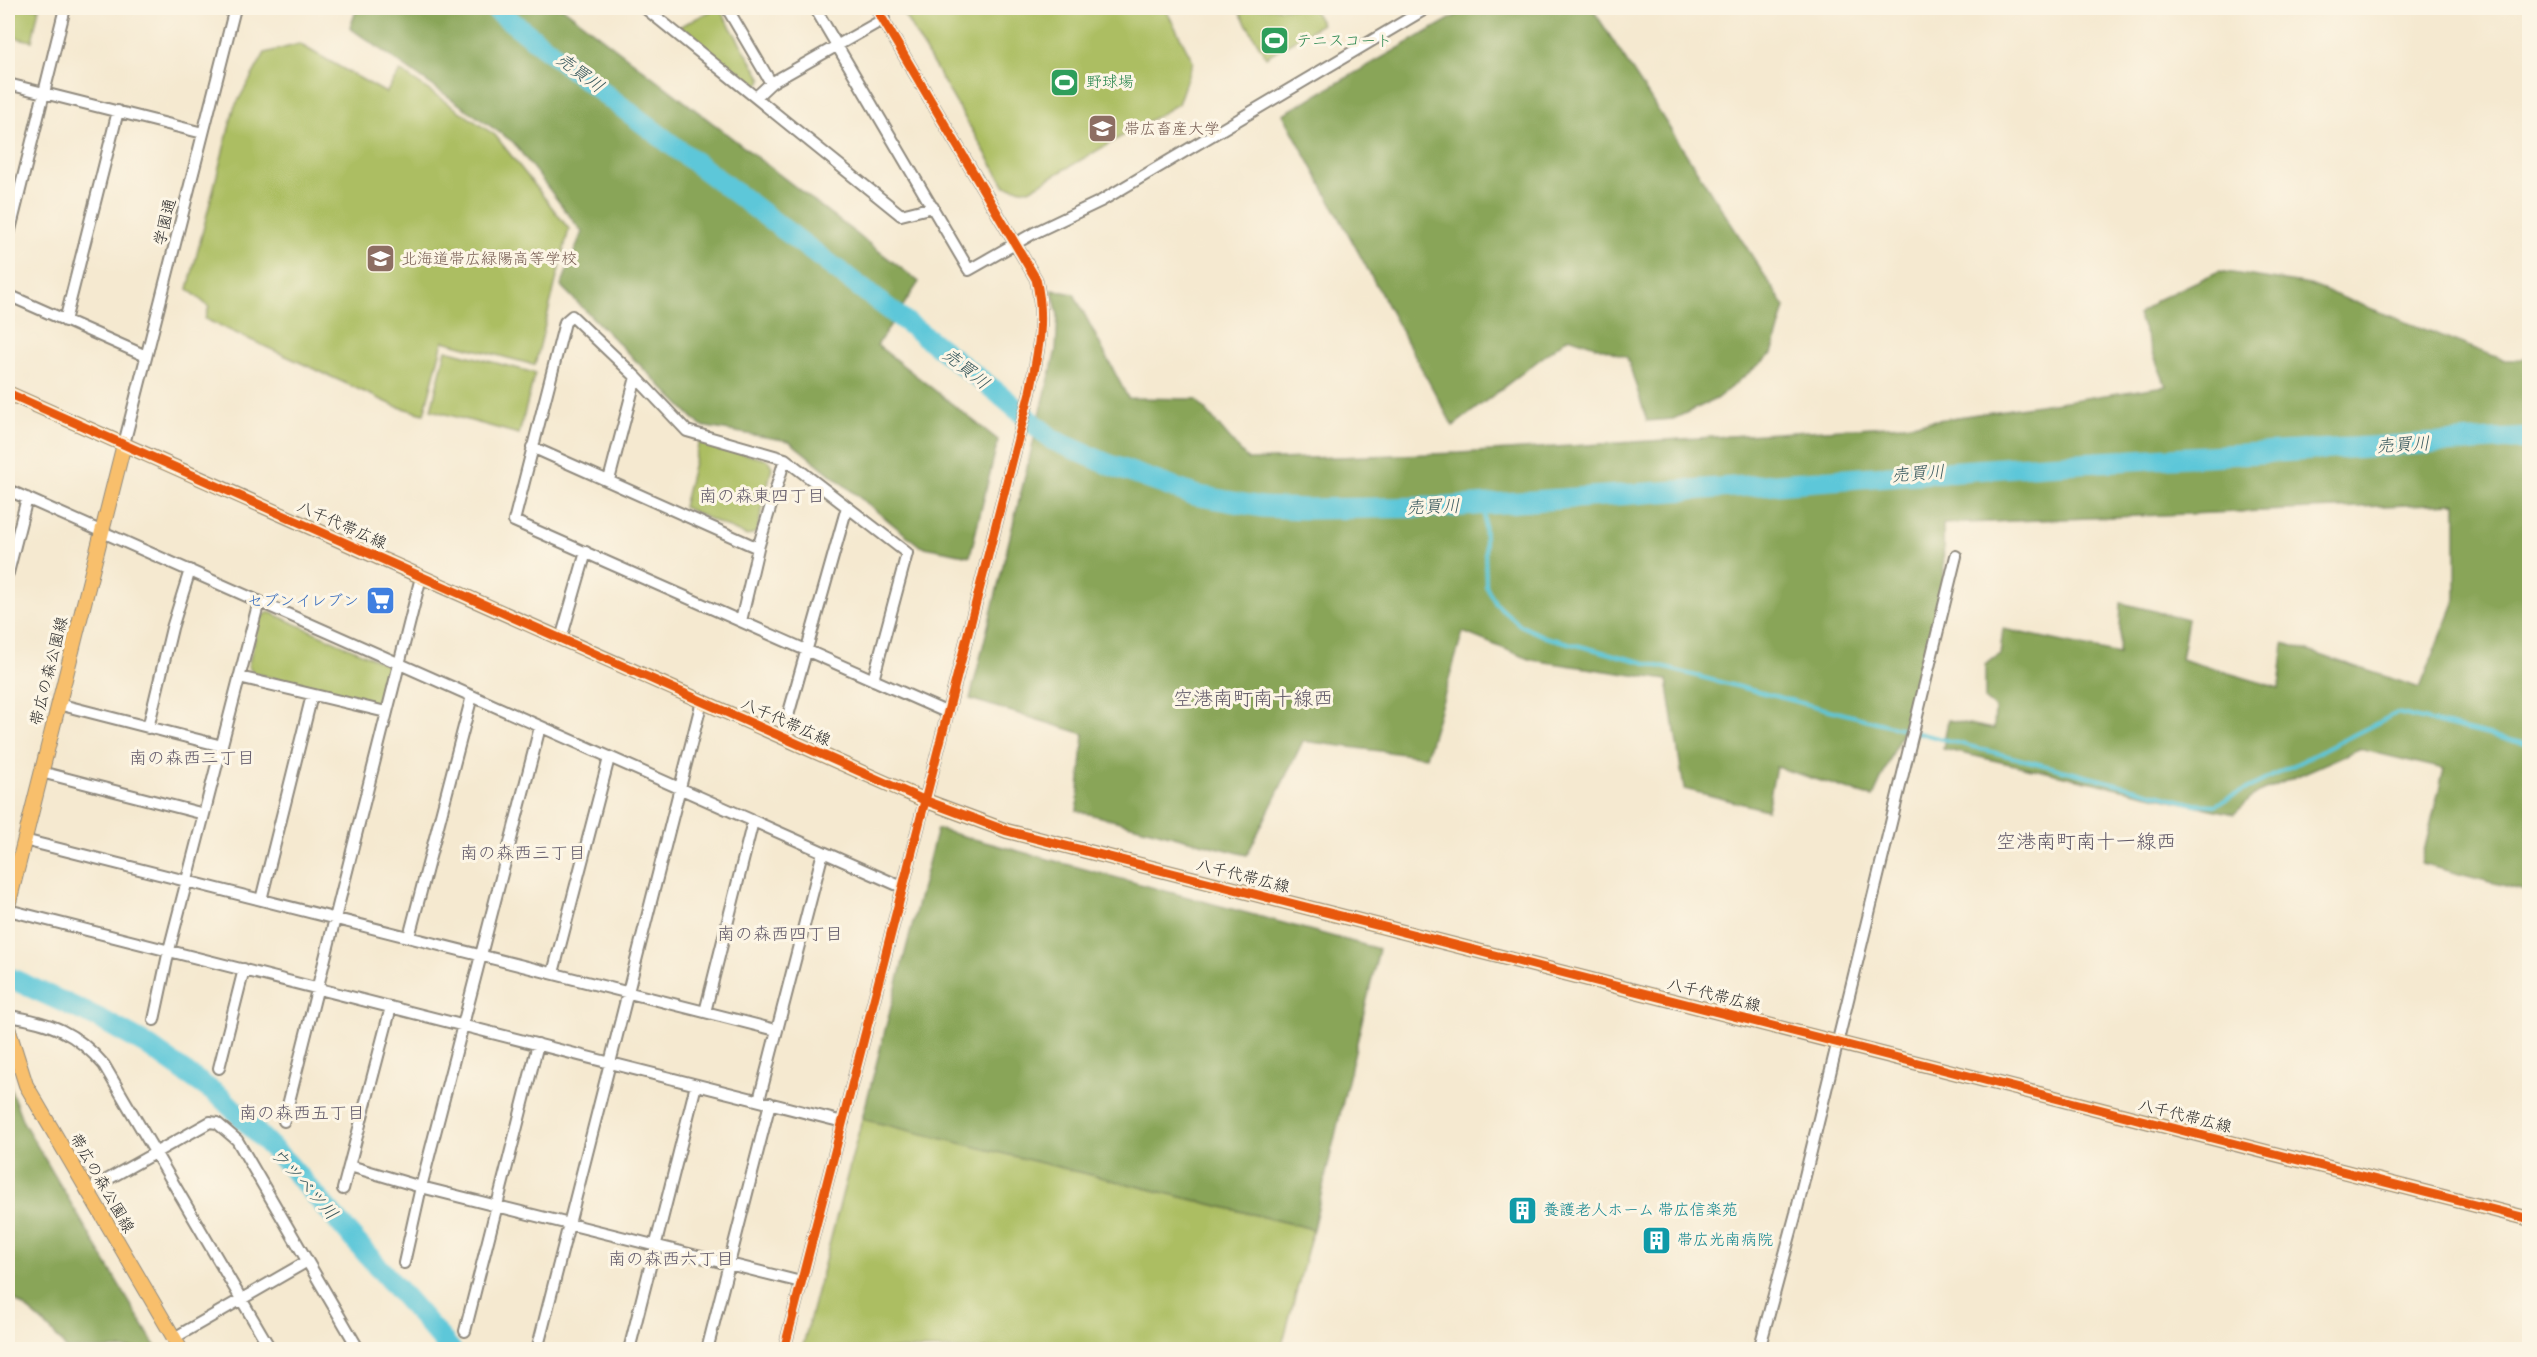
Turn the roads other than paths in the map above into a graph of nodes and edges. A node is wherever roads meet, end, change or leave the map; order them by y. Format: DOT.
graph roads {
  1 [pos="65,8"];
  2 [pos="235,8"];
  3 [pos="645,8"];
  4 [pos="727,8"];
  5 [pos="815,8"];
  6 [pos="876,8"];
  7 [pos="1427,8"];
  8 [pos="884,19"];
  9 [pos="837,45"];
  10 [pos="771,83"];
  11 [pos="8,84"];
  12 [pos="45,94"];
  13 [pos="756,97"];
  14 [pos="118,111"];
  15 [pos="203,133"];
  16 [pos="933,207"];
  17 [pos="8,238"];
  18 [pos="1017,244"];
  19 [pos="8,295"];
  20 [pos="65,321"];
  21 [pos="146,356"];
  22 [pos="636,377"];
  23 [pos="8,393"];
  24 [pos="124,444"];
  25 [pos="532,447"];
  26 [pos="785,459"];
  27 [pos="609,480"];
  28 [pos="8,490"];
  29 [pos="27,498"];
  30 [pos="847,507"];
  31 [pos="101,532"];
  32 [pos="758,548"];
  33 [pos="586,552"];
  34 [pos="1956,556"];
  35 [pos="190,570"];
  36 [pos="8,573"];
  37 [pos="421,577"];
  38 [pos="259,601"];
  39 [pos="741,621"];
  40 [pos="561,639"];
  41 [pos="808,650"];
  42 [pos="399,663"];
  43 [pos="239,677"];
  44 [pos="873,680"];
  45 [pos="312,695"];
  46 [pos="472,696"];
  47 [pos="702,701"];
  48 [pos="58,704"];
  49 [pos="386,712"];
  50 [pos="946,712"];
  51 [pos="148,728"];
  52 [pos="540,728"];
  53 [pos="782,737"];
  54 [pos="222,746"];
  55 [pos="609,758"];
  56 [pos="41,772"];
  57 [pos="680,787"];
  58 [pos="924,800"];
  59 [pos="204,814"];
  60 [pos="753,821"];
  61 [pos="24,840"];
  62 [pos="823,852"];
  63 [pos="187,883"];
  64 [pos="902,887"];
  65 [pos="261,900"];
  66 [pos="8,908"];
  67 [pos="335,919"];
  68 [pos="409,937"];
  69 [pos="169,950"];
  70 [pos="481,957"];
  71 [pos="244,969"];
  72 [pos="553,973"];
  73 [pos="316,987"];
  74 [pos="628,993"];
  75 [pos="390,1007"];
  76 [pos="705,1012"];
  77 [pos="8,1016"];
  78 [pos="154,1020"];
  79 [pos="463,1026"];
  80 [pos="8,1030"];
  81 [pos="776,1030"];
  82 [pos="1838,1042"];
  83 [pos="538,1044"];
  84 [pos="610,1062"];
  85 [pos="219,1068"];
  86 [pos="696,1085"];
  87 [pos="759,1100"];
  88 [pos="770,1103"];
  89 [pos="284,1121"];
  90 [pos="843,1122"];
  91 [pos="156,1153"];
  92 [pos="350,1166"];
  93 [pos="421,1187"];
  94 [pos="343,1188"];
  95 [pos="87,1191"];
  96 [pos="496,1204"];
  97 [pos="2529,1219"];
  98 [pos="570,1222"];
  99 [pos="654,1245"];
  100 [pos="306,1262"];
  101 [pos="404,1263"];
  102 [pos="730,1264"];
  103 [pos="801,1282"];
  104 [pos="241,1300"];
  105 [pos="465,1330"];
  106 [pos="177,1344"];
  107 [pos="1760,1349"];
  108 [pos="271,1350"];
  109 [pos="359,1350"];
  110 [pos="537,1350"];
  111 [pos="628,1350"];
  112 [pos="707,1350"];
  113 [pos="784,1350"];
  1 -- 12 [label="street"];
  2 -- 15 [label="street, 学園通"];
  3 -- 13 [label="street"];
  4 -- 10 [label="street"];
  5 -- 9 [label="street"];
  6 -- 8 [label="street"];
  7 -- 18 [label="street"];
  8 -- 9 [label="street"];
  8 -- 18 [label="street"];
  9 -- 10 [label="street"];
  9 -- 16 [label="street"];
  10 -- 13 [label="street"];
  11 -- 12 [label="street"];
  12 -- 14 [label="street"];
  12 -- 17 [label="street"];
  13 -- 16 [label="street"];
  14 -- 15 [label="street"];
  14 -- 20 [label="street"];
  15 -- 21 [label="street, 学園通"];
  16 -- 18 [label="street"];
  18 -- 50 [label="street"];
  19 -- 20 [label="street"];
  20 -- 21 [label="street"];
  21 -- 24 [label="street, 学園通"];
  22 -- 25 [label="street"];
  22 -- 26 [label="street"];
  22 -- 27 [label="street"];
  23 -- 24 [label="main road, 八千代帯広線"];
  24 -- 31 [label="main road, 帯広の森公園線"];
  24 -- 37 [label="main road, 八千代帯広線"];
  25 -- 27 [label="street"];
  25 -- 33 [label="street"];
  26 -- 30 [label="street"];
  26 -- 32 [label="street"];
  27 -- 32 [label="street"];
  28 -- 29 [label="street"];
  29 -- 31 [label="street"];
  29 -- 36 [label="street"];
  30 -- 41 [label="street"];
  30 -- 44 [label="street"];
  31 -- 35 [label="street"];
  31 -- 48 [label="main road, 帯広の森公園線"];
  32 -- 39 [label="street"];
  33 -- 39 [label="street"];
  33 -- 40 [label="street"];
  34 -- 82 [label="street"];
  35 -- 38 [label="street"];
  35 -- 51 [label="street"];
  37 -- 40 [label="main road, 八千代帯広線"];
  37 -- 42 [label="street"];
  38 -- 42 [label="street"];
  38 -- 43 [label="street"];
  39 -- 41 [label="street"];
  40 -- 47 [label="main road, 八千代帯広線"];
  41 -- 44 [label="street"];
  41 -- 53 [label="street"];
  42 -- 46 [label="street"];
  42 -- 49 [label="street"];
  43 -- 45 [label="street"];
  43 -- 54 [label="street"];
  44 -- 50 [label="street"];
  45 -- 49 [label="street"];
  45 -- 65 [label="street"];
  46 -- 52 [label="street"];
  46 -- 68 [label="street"];
  47 -- 53 [label="main road, 八千代帯広線"];
  47 -- 57 [label="street"];
  48 -- 51 [label="street"];
  48 -- 56 [label="main road, 帯広の森公園線"];
  49 -- 67 [label="street"];
  50 -- 58 [label="street"];
  51 -- 54 [label="street"];
  52 -- 55 [label="street"];
  52 -- 70 [label="street"];
  53 -- 58 [label="main road, 八千代帯広線"];
  54 -- 59 [label="street"];
  55 -- 57 [label="street"];
  55 -- 72 [label="street"];
  56 -- 59 [label="street"];
  56 -- 61 [label="main road, 帯広の森公園線"];
  57 -- 60 [label="street"];
  57 -- 74 [label="street"];
  58 -- 64 [label="street"];
  58 -- 82 [label="main road, 八千代帯広線"];
  59 -- 63 [label="street"];
  60 -- 62 [label="street"];
  60 -- 76 [label="street"];
  61 -- 63 [label="street"];
  61 -- 66 [label="main road, 帯広の森公園線"];
  62 -- 64 [label="street"];
  62 -- 81 [label="street"];
  63 -- 65 [label="street"];
  63 -- 69 [label="street"];
  64 -- 90 [label="street"];
  65 -- 67 [label="street"];
  66 -- 69 [label="street"];
  67 -- 68 [label="street"];
  67 -- 73 [label="street"];
  68 -- 70 [label="street"];
  69 -- 71 [label="street"];
  69 -- 78 [label="street"];
  70 -- 72 [label="street"];
  70 -- 79 [label="street"];
  71 -- 73 [label="street"];
  71 -- 85 [label="street"];
  72 -- 74 [label="street"];
  73 -- 75 [label="street"];
  73 -- 89 [label="street"];
  74 -- 76 [label="street"];
  74 -- 84 [label="street"];
  75 -- 79 [label="street"];
  75 -- 92 [label="street"];
  76 -- 81 [label="street"];
  77 -- 91 [label="street"];
  79 -- 83 [label="street"];
  79 -- 93 [label="street"];
  80 -- 95 [label="main road, 帯広の森公園線"];
  81 -- 87 [label="street"];
  82 -- 97 [label="main road, 八千代帯広線"];
  82 -- 107 [label="street"];
  83 -- 84 [label="street"];
  83 -- 96 [label="street"];
  84 -- 86 [label="street"];
  84 -- 98 [label="street"];
  86 -- 87 [label="street"];
  86 -- 99 [label="street"];
  87 -- 88 [label="street"];
  88 -- 90 [label="street"];
  88 -- 102 [label="street"];
  90 -- 103 [label="street"];
  91 -- 95 [label="street"];
  91 -- 100 [label="street"];
  91 -- 104 [label="street"];
  92 -- 93 [label="street"];
  92 -- 94 [label="street"];
  93 -- 96 [label="street"];
  93 -- 101 [label="street"];
  95 -- 106 [label="main road, 帯広の森公園線"];
  96 -- 98 [label="street"];
  96 -- 105 [label="street"];
  98 -- 99 [label="street"];
  98 -- 110 [label="street"];
  99 -- 102 [label="street"];
  99 -- 111 [label="street"];
  100 -- 104 [label="street"];
  100 -- 109 [label="street"];
  102 -- 103 [label="street"];
  102 -- 112 [label="street"];
  103 -- 113 [label="street"];
  104 -- 106 [label="street"];
  104 -- 108 [label="street"];
}
